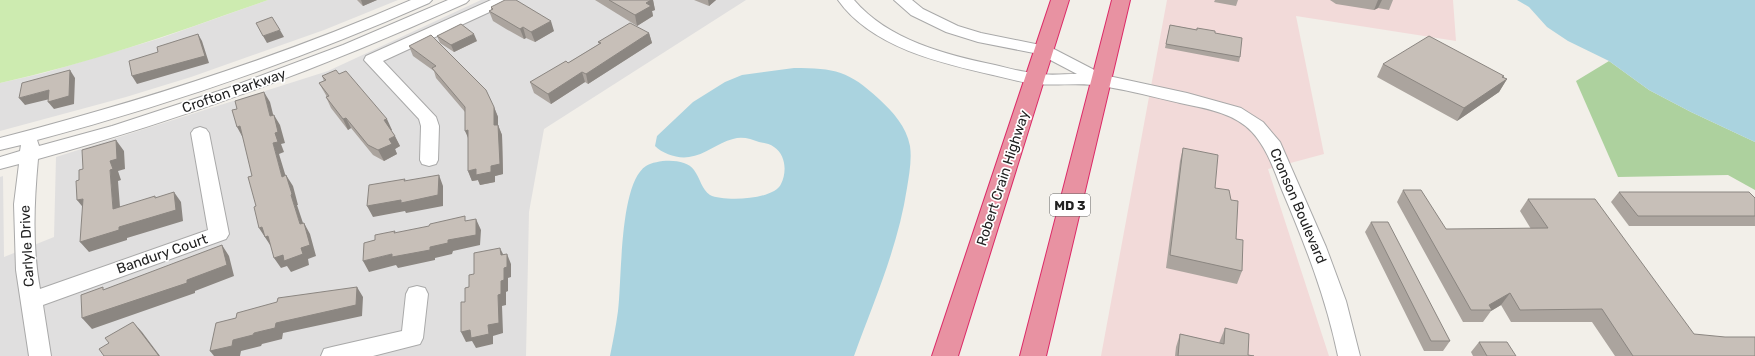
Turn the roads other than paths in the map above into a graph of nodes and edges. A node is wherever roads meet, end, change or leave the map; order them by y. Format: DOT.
graph roads {
  1 [pos="424,0"];
  2 [pos="461,0"];
  3 [pos="504,0"];
  4 [pos="846,0"];
  5 [pos="902,0"];
  6 [pos="1060,0"];
  7 [pos="1121,0"];
  8 [pos="1044,50"];
  9 [pos="1035,79"];
  10 [pos="1101,80"];
  11 [pos="200,133"];
  12 [pos="0,144"];
  13 [pos="29,146"];
  14 [pos="429,160"];
  15 [pos="0,162"];
  16 [pos="417,294"];
  17 [pos="30,301"];
  18 [pos="40,356"];
  19 [pos="332,356"];
  20 [pos="945,356"];
  21 [pos="1033,356"];
  22 [pos="1349,356"];
  1 -- 13 [label="street, Crofton Parkway"];
  2 -- 13 [label="street, Crofton Parkway"];
  3 -- 14 [label="street"];
  4 -- 9 [label="street"];
  5 -- 8 [label="street"];
  6 -- 8 [label="highway, Robert Crain Highway"];
  7 -- 10 [label="highway, MD 3"];
  8 -- 9 [label="highway, Robert Crain Highway"];
  8 -- 10 [label="street"];
  9 -- 10 [label="street"];
  9 -- 20 [label="highway, Robert Crain Highway"];
  10 -- 21 [label="highway, MD 3"];
  10 -- 22 [label="street, Cronson Boulevard"];
  11 -- 17 [label="street, Bandury Court"];
  12 -- 13 [label="street, Crofton Parkway"];
  13 -- 15 [label="street, Crofton Parkway"];
  13 -- 17 [label="street, Carlyle Drive"];
  16 -- 19 [label="street"];
  17 -- 18 [label="street, Carlyle Drive"];
}
